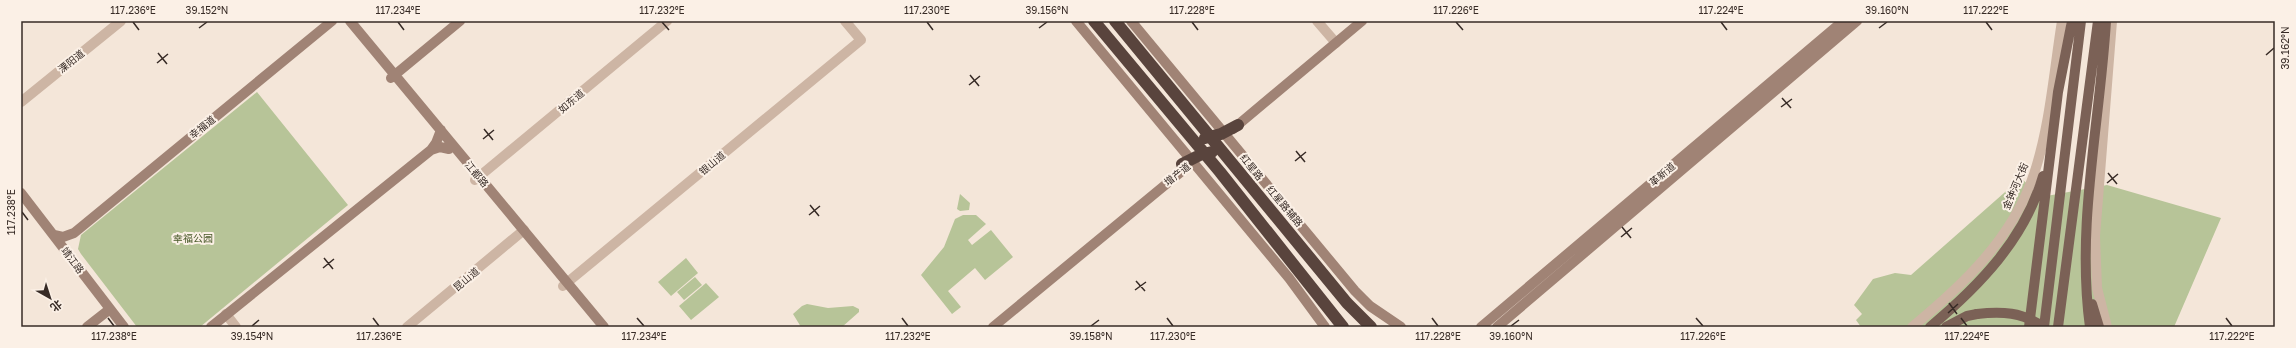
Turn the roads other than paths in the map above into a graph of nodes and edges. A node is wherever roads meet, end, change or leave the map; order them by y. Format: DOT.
graph roads {
  1 [pos="121,21"];
  2 [pos="331,21"];
  3 [pos="344,21"];
  4 [pos="350,21"];
  5 [pos="454,21"];
  6 [pos="460,21"];
  7 [pos="667,21"];
  8 [pos="845,21"];
  9 [pos="1076,21"];
  10 [pos="1094,21"];
  11 [pos="1115,21"];
  12 [pos="1131,21"];
  13 [pos="1317,21"];
  14 [pos="1354,21"];
  15 [pos="1362,21"];
  16 [pos="1843,21"];
  17 [pos="1857,21"];
  18 [pos="2062,21"];
  19 [pos="2072,21"];
  20 [pos="2081,21"];
  21 [pos="2098,21"];
  22 [pos="2106,21"];
  23 [pos="2112,21"];
  24 [pos="1334,41"];
  25 [pos="395,72"];
  26 [pos="21,102"];
  27 [pos="1236,123"];
  28 [pos="440,133"];
  29 [pos="1189,134"];
  30 [pos="2053,134"];
  31 [pos="449,149"];
  32 [pos="1203,149"];
  33 [pos="431,150"];
  34 [pos="477,178"];
  35 [pos="21,193"];
  36 [pos="21,198"];
  37 [pos="522,232"];
  38 [pos="74,233"];
  39 [pos="54,235"];
  40 [pos="68,256"];
  41 [pos="2086,262"];
  42 [pos="566,284"];
  43 [pos="226,314"];
  44 [pos="110,316"];
  45 [pos="1914,325"];
  46 [pos="87,327"];
  47 [pos="91,327"];
  48 [pos="124,327"];
  49 [pos="211,327"];
  50 [pos="236,327"];
  51 [pos="407,327"];
  52 [pos="597,327"];
  53 [pos="604,327"];
  54 [pos="986,327"];
  55 [pos="993,327"];
  56 [pos="1325,327"];
  57 [pos="1343,327"];
  58 [pos="1371,327"];
  59 [pos="1401,327"];
  60 [pos="1481,327"];
  61 [pos="1497,327"];
  62 [pos="1930,327"];
  63 [pos="1946,327"];
  64 [pos="2029,327"];
  65 [pos="2043,327"];
  66 [pos="2058,327"];
  67 [pos="2090,327"];
  68 [pos="2099,327"];
  69 [pos="2107,327"];
  1 -- 26 [label="street, 溧阳道"];
  2 -- 38 [label="street, 幸福道"];
  3 -- 25 [label="street, 江都路"];
  4 -- 25 [label="street, 江都路"];
  5 -- 25 [label="street"];
  6 -- 25 [label="street"];
  7 -- 34 [label="street, 如东道"];
  8 -- 42 [label="street, 银山道"];
  9 -- 32 [label="street, 红星路辅路"];
  10 -- 29 [label="highway"];
  11 -- 32 [label="highway"];
  12 -- 32 [label="street, 红星路辅路"];
  13 -- 24 [label="street"];
  14 -- 24 [label="street"];
  15 -- 24 [label="street"];
  16 -- 60 [label="street, 革新道"];
  17 -- 61 [label="street, 革新道"];
  18 -- 45 [label="street, 金钟河大街"];
  19 -- 30 [label="main road"];
  20 -- 65 [label="main road"];
  21 -- 66 [label="main road"];
  22 -- 41 [label="main road"];
  23 -- 69 [label="street"];
  24 -- 27 [label="street"];
  25 -- 28 [label="street, 江都路"];
  27 -- 32 [label="highway"];
  28 -- 31 [label="street, 江都路"];
  28 -- 33 [label="street"];
  28 -- 34 [label="street, 江都路"];
  29 -- 32 [label="highway"];
  29 -- 32 [label="highway"];
  30 -- 62 [label="main road"];
  30 -- 64 [label="main road"];
  31 -- 33 [label="street"];
  31 -- 34 [label="street, 江都路"];
  32 -- 54 [label="street, 增产道"];
  32 -- 55 [label="street, 增产道"];
  32 -- 56 [label="street, 红星路辅路"];
  32 -- 57 [label="highway"];
  32 -- 58 [label="highway, 红星路"];
  32 -- 59 [label="street, 红星路辅路"];
  33 -- 43 [label="street"];
  34 -- 37 [label="street, 江都路"];
  35 -- 39 [label="street, 靖江路"];
  36 -- 40 [label="street, 靖江路"];
  37 -- 42 [label="street, 江都路"];
  37 -- 51 [label="street, 昆山道"];
  38 -- 39 [label="street"];
  38 -- 40 [label="street"];
  39 -- 40 [label="street, 靖江路"];
  40 -- 44 [label="street, 靖江路"];
  41 -- 67 [label="main road"];
  41 -- 68 [label="main road"];
  42 -- 52 [label="street, 江都路"];
  42 -- 53 [label="street, 江都路"];
  43 -- 49 [label="street"];
  43 -- 50 [label="street"];
  44 -- 46 [label="street"];
  44 -- 47 [label="street"];
  44 -- 48 [label="street, 靖江路"];
  63 -- 65 [label="main road, bridge"];
}
